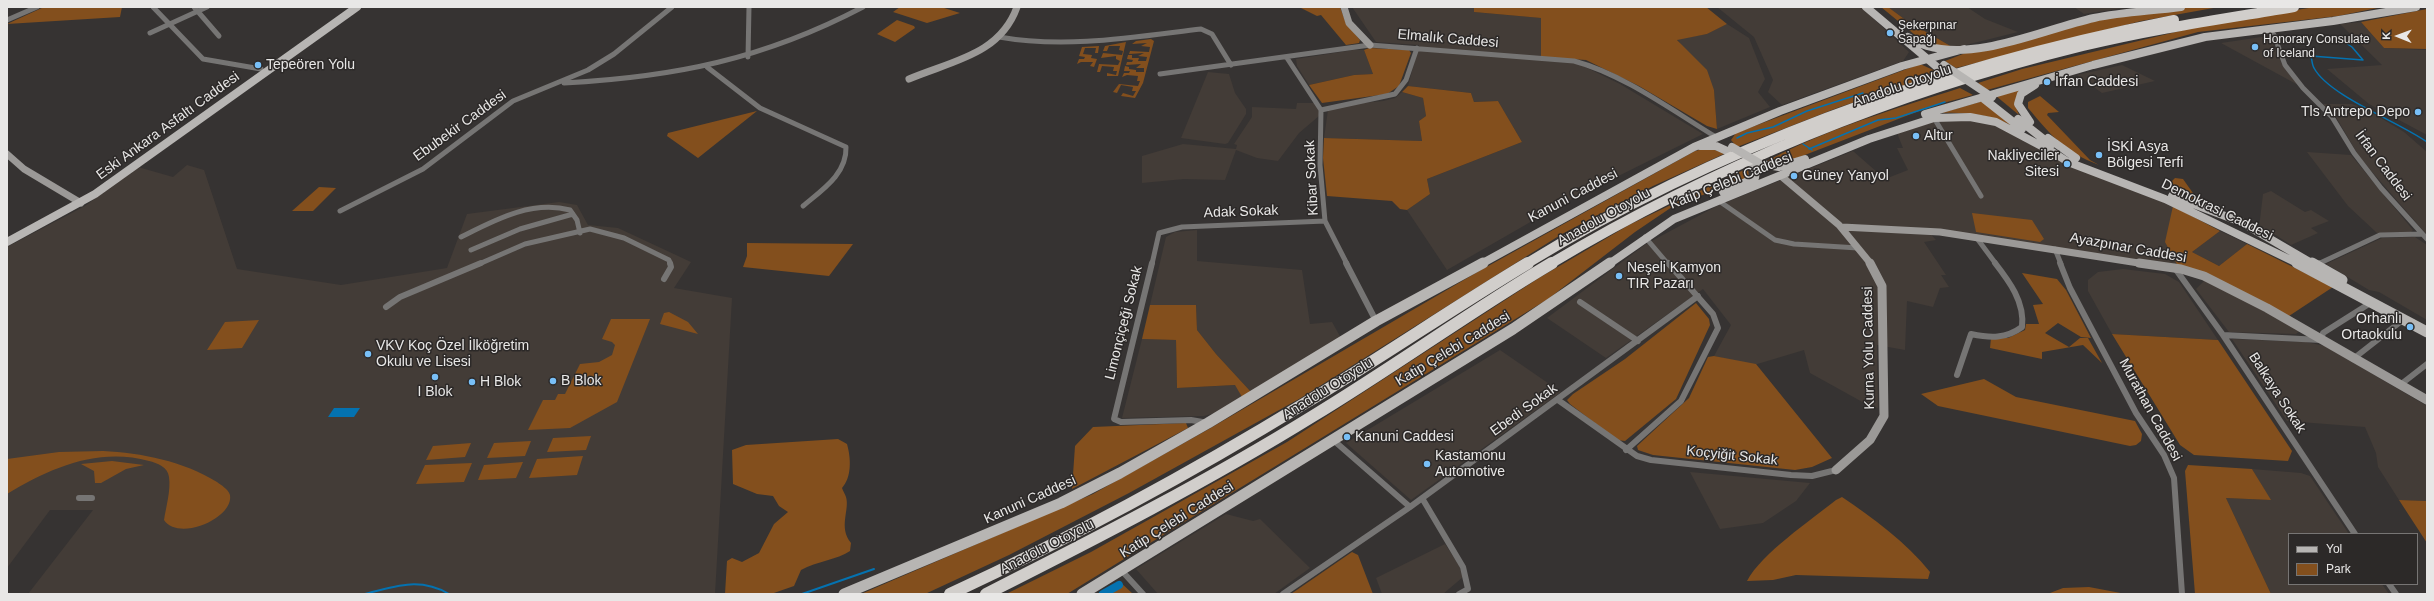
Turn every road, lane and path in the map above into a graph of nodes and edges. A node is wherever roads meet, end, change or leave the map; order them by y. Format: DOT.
graph roads {
  1 [pos="37,7"];
  2 [pos="153,7"];
  3 [pos="194,7"];
  4 [pos="207,7"];
  5 [pos="348,7"];
  6 [pos="357,7"];
  7 [pos="672,7"];
  8 [pos="749,7"];
  9 [pos="863,7"];
  10 [pos="1017,7"];
  11 [pos="1344,7"];
  12 [pos="1866,7"];
  13 [pos="1874,7"];
  14 [pos="2181,7"];
  15 [pos="2249,7"];
  16 [pos="2294,7"];
  17 [pos="2416,7"];
  18 [pos="199,11"];
  19 [pos="7,20"];
  20 [pos="170,23"];
  21 [pos="2268,30"];
  22 [pos="150,34"];
  23 [pos="219,36"];
  24 [pos="999,37"];
  25 [pos="1906,39"];
  26 [pos="1370,45"];
  27 [pos="1417,48"];
  28 [pos="1964,49"];
  29 [pos="748,57"];
  30 [pos="1287,58"];
  31 [pos="1928,58"];
  32 [pos="2093,64"];
  33 [pos="1231,65"];
  34 [pos="1902,66"];
  35 [pos="707,67"];
  36 [pos="261,69"];
  37 [pos="1160,74"];
  38 [pos="909,79"];
  39 [pos="560,83"];
  40 [pos="1988,98"];
  41 [pos="1321,110"];
  42 [pos="1934,118"];
  43 [pos="1733,130"];
  44 [pos="1880,130"];
  45 [pos="1716,137"];
  46 [pos="1694,147"];
  47 [pos="1847,148"];
  48 [pos="2045,148"];
  49 [pos="1730,149"];
  50 [pos="7,154"];
  51 [pos="2077,159"];
  52 [pos="1757,166"];
  53 [pos="1781,176"];
  54 [pos="1981,196"];
  55 [pos="1718,201"];
  56 [pos="78,202"];
  57 [pos="803,206"];
  58 [pos="2197,210"];
  59 [pos="340,211"];
  60 [pos="573,214"];
  61 [pos="1325,221"];
  62 [pos="1842,227"];
  63 [pos="580,233"];
  64 [pos="1159,233"];
  65 [pos="2263,234"];
  66 [pos="2422,234"];
  67 [pos="7,236"];
  68 [pos="1645,237"];
  69 [pos="1976,237"];
  70 [pos="461,238"];
  71 [pos="2247,239"];
  72 [pos="2427,239"];
  73 [pos="7,242"];
  74 [pos="1858,248"];
  75 [pos="2055,249"];
  76 [pos="471,250"];
  77 [pos="2315,264"];
  78 [pos="2174,267"];
  79 [pos="664,278"];
  80 [pos="1566,294"];
  81 [pos="1698,296"];
  82 [pos="1580,302"];
  83 [pos="2372,302"];
  84 [pos="386,307"];
  85 [pos="2404,319"];
  86 [pos="1376,320"];
  87 [pos="2427,327"];
  88 [pos="2427,332"];
  89 [pos="2223,335"];
  90 [pos="2321,340"];
  91 [pos="1638,341"];
  92 [pos="2353,359"];
  93 [pos="2427,364"];
  94 [pos="1958,375"];
  95 [pos="2400,385"];
  96 [pos="1558,400"];
  97 [pos="2427,400"];
  98 [pos="1208,424"];
  99 [pos="1332,439"];
  100 [pos="1626,450"];
  101 [pos="1836,470"];
  102 [pos="79,498"];
  103 [pos="92,498"];
  104 [pos="1422,498"];
  105 [pos="1410,507"];
  106 [pos="2354,533"];
  107 [pos="1122,571"];
  108 [pos="2390,585"];
  109 [pos="844,594"];
  110 [pos="950,594"];
  111 [pos="986,594"];
  112 [pos="1082,594"];
  113 [pos="1143,594"];
  114 [pos="1283,594"];
  115 [pos="1459,594"];
  116 [pos="2182,594"];
  117 [pos="2396,594"];
  1 -- 19 [label="street"];
  2 -- 20 [label="street"];
  3 -- 18 [label="street"];
  4 -- 18 [label="street"];
  5 -- 36 [label="main road, Eski Ankara Asfaltı Caddesi"];
  6 -- 56 [label="main road, Eski Ankara Asfaltı Caddesi"];
  7 -- 39 [label="street, Ebubekir Caddesi"];
  8 -- 29 [label="street"];
  9 -- 29 [label="street"];
  10 -- 24 [label="street"];
  11 -- 26 [label="street"];
  12 -- 25 [label="main road, Demokrasi Caddesi"];
  13 -- 25 [label="main road, Demokrasi Caddesi"];
  14 -- 28 [label="main road"];
  15 -- 110 [label="highway, Anadolu Otoyolu"];
  16 -- 111 [label="highway, Anadolu Otoyolu"];
  17 -- 21 [label="main road"];
  18 -- 20 [label="street"];
  18 -- 23 [label="street"];
  20 -- 22 [label="street"];
  20 -- 36 [label="street"];
  21 -- 32 [label="main road"];
  21 -- 66 [label="street, İrfan Caddesi"];
  24 -- 33 [label="street"];
  24 -- 38 [label="street"];
  25 -- 28 [label="main road"];
  25 -- 31 [label="main road, Demokrasi Caddesi"];
  25 -- 34 [label="main road"];
  26 -- 27 [label="street, Elmalık Caddesi"];
  26 -- 30 [label="street, Elmalık Caddesi"];
  27 -- 41 [label="street"];
  27 -- 45 [label="street, Elmalık Caddesi"];
  28 -- 31 [label="main road, Kanuni Caddesi"];
  29 -- 35 [label="street"];
  30 -- 33 [label="street, Elmalık Caddesi"];
  30 -- 41 [label="street"];
  31 -- 34 [label="main road, Kanuni Caddesi"];
  31 -- 40 [label="main road, Demokrasi Caddesi"];
  32 -- 44 [label="main road"];
  32 -- 51 [label="main road"];
  33 -- 37 [label="street, Elmalık Caddesi"];
  34 -- 43 [label="main road, Kanuni Caddesi"];
  35 -- 39 [label="street"];
  35 -- 57 [label="street"];
  36 -- 56 [label="main road, Eski Ankara Asfaltı Caddesi"];
  39 -- 59 [label="street, Ebubekir Caddesi"];
  40 -- 48 [label="main road, Demokrasi Caddesi"];
  40 -- 51 [label="main road, Demokrasi Caddesi"];
  41 -- 61 [label="street, Kibar Sokak"];
  42 -- 47 [label="main road"];
  42 -- 48 [label="main road"];
  42 -- 54 [label="street"];
  43 -- 45 [label="main road, Kanuni Caddesi"];
  43 -- 49 [label="main road"];
  44 -- 47 [label="main road"];
  44 -- 52 [label="main road"];
  45 -- 46 [label="main road, Kanuni Caddesi"];
  46 -- 49 [label="main road"];
  46 -- 86 [label="main road, Kanuni Caddesi"];
  47 -- 53 [label="main road, Katip Çelebi Caddesi"];
  48 -- 58 [label="main road, Demokrasi Caddesi"];
  49 -- 52 [label="main road"];
  50 -- 56 [label="street"];
  51 -- 58 [label="main road, Demokrasi Caddesi"];
  52 -- 80 [label="main road"];
  53 -- 55 [label="main road, Katip Çelebi Caddesi"];
  53 -- 62 [label="street, Kurna Yolu Caddesi"];
  55 -- 68 [label="main road, Katip Çelebi Caddesi"];
  55 -- 74 [label="street"];
  56 -- 67 [label="main road, Eski Ankara Asfaltı Caddesi"];
  56 -- 73 [label="main road, Eski Ankara Asfaltı Caddesi"];
  58 -- 65 [label="main road, Demokrasi Caddesi"];
  58 -- 71 [label="main road, Demokrasi Caddesi"];
  60 -- 63 [label="street"];
  60 -- 70 [label="street"];
  60 -- 76 [label="street"];
  61 -- 64 [label="street, Adak Sokak"];
  61 -- 86 [label="street, Kibar Sokak"];
  62 -- 69 [label="street, Ayazpınar Caddesi"];
  62 -- 74 [label="street, Kurna Yolu Caddesi"];
  63 -- 79 [label="street"];
  63 -- 84 [label="street"];
  64 -- 98 [label="street, Limonçiçeği Sokak"];
  65 -- 71 [label="main road"];
  65 -- 77 [label="main road, Demokrasi Caddesi"];
  66 -- 72 [label="street, İrfan Caddesi"];
  66 -- 77 [label="street"];
  68 -- 80 [label="main road, Katip Çelebi Caddesi"];
  68 -- 81 [label="street"];
  69 -- 75 [label="street, Ayazpınar Caddesi"];
  69 -- 94 [label="street"];
  71 -- 83 [label="main road, Demokrasi Caddesi"];
  74 -- 101 [label="street, Kurna Yolu Caddesi"];
  75 -- 78 [label="street, Ayazpınar Caddesi"];
  75 -- 116 [label="street, Murathan Caddesi"];
  77 -- 87 [label="main road, Demokrasi Caddesi"];
  78 -- 89 [label="street, Balkaya Sokak"];
  78 -- 90 [label="street, Ayazpınar Caddesi"];
  80 -- 99 [label="main road, Katip Çelebi Caddesi"];
  81 -- 91 [label="street, Ebedi Sokak"];
  81 -- 100 [label="street"];
  82 -- 91 [label="street"];
  83 -- 85 [label="main road, Demokrasi Caddesi"];
  83 -- 90 [label="street"];
  85 -- 88 [label="main road, Demokrasi Caddesi"];
  85 -- 92 [label="street"];
  86 -- 98 [label="main road, Kanuni Caddesi"];
  89 -- 90 [label="street"];
  89 -- 106 [label="street, Balkaya Sokak"];
  90 -- 92 [label="street, Ayazpınar Caddesi"];
  91 -- 96 [label="street, Ebedi Sokak"];
  92 -- 95 [label="street, Ayazpınar Caddesi"];
  93 -- 95 [label="street"];
  95 -- 97 [label="street, Ayazpınar Caddesi"];
  96 -- 100 [label="street, Koçyiğit Sokak"];
  96 -- 104 [label="street, Ebedi Sokak"];
  98 -- 109 [label="main road, Kanuni Caddesi"];
  99 -- 105 [label="street"];
  99 -- 107 [label="main road, Katip Çelebi Caddesi"];
  100 -- 101 [label="street, Koçyiğit Sokak"];
  102 -- 103 [label="street"];
  104 -- 105 [label="street, Ebedi Sokak"];
  104 -- 115 [label="street"];
  105 -- 114 [label="street, Ebedi Sokak"];
  107 -- 112 [label="main road, Katip Çelebi Caddesi"];
  107 -- 113 [label="street"];
  108 -- 117 [label="street"];
}
